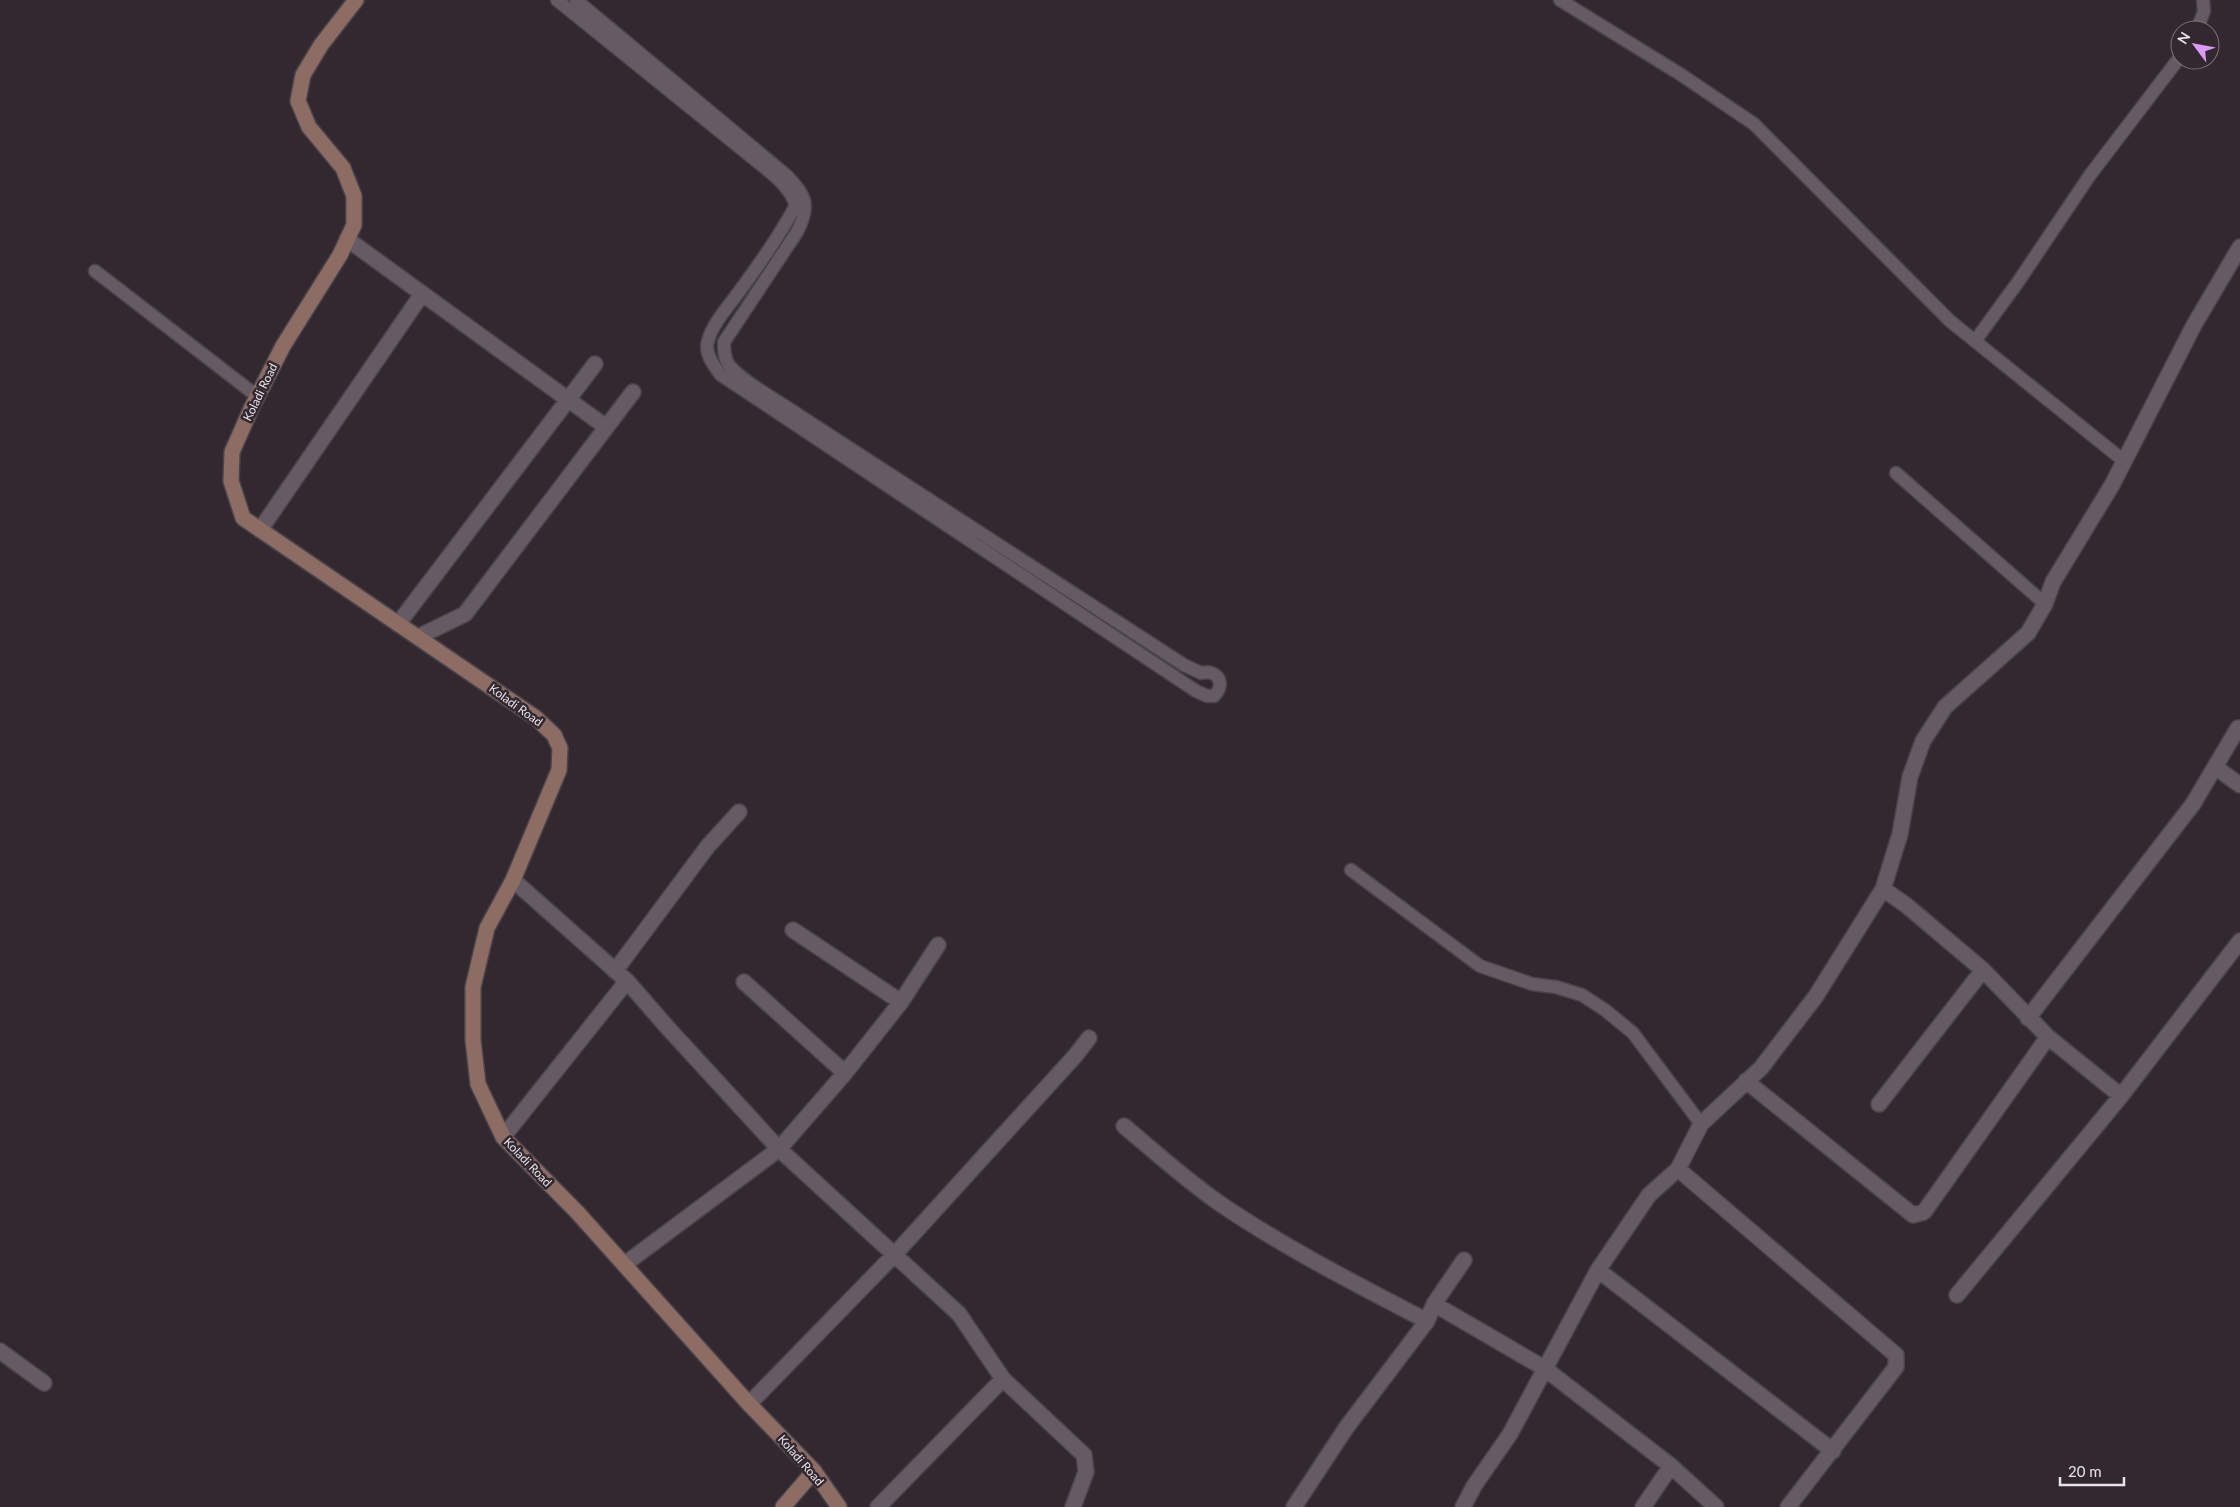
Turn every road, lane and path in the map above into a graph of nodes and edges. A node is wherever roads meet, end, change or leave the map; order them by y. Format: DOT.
graph roads {
  1 [pos="356,0"];
  2 [pos="557,0"];
  3 [pos="576,0"];
  4 [pos="1560,0"];
  5 [pos="2202,0"];
  6 [pos="2201,20"];
  7 [pos="2170,69"];
  8 [pos="347,239"];
  9 [pos="2240,247"];
  10 [pos="95,272"];
  11 [pos="422,294"];
  12 [pos="1975,341"];
  13 [pos="595,364"];
  14 [pos="633,392"];
  15 [pos="257,396"];
  16 [pos="568,400"];
  17 [pos="606,427"];
  18 [pos="2124,461"];
  19 [pos="1896,473"];
  20 [pos="260,530"];
  21 [pos="2045,604"];
  22 [pos="398,624"];
  23 [pos="418,637"];
  24 [pos="2238,728"];
  25 [pos="2215,767"];
  26 [pos="2240,785"];
  27 [pos="739,812"];
  28 [pos="1351,870"];
  29 [pos="513,880"];
  30 [pos="1883,889"];
  31 [pos="793,930"];
  32 [pos="2240,941"];
  33 [pos="938,945"];
  34 [pos="615,970"];
  35 [pos="1983,970"];
  36 [pos="627,980"];
  37 [pos="744,982"];
  38 [pos="901,1002"];
  39 [pos="2028,1018"];
  40 [pos="2048,1037"];
  41 [pos="1089,1038"];
  42 [pos="845,1073"];
  43 [pos="1746,1080"];
  44 [pos="2121,1096"];
  45 [pos="1879,1104"];
  46 [pos="1701,1124"];
  47 [pos="1124,1126"];
  48 [pos="503,1137"];
  49 [pos="779,1150"];
  50 [pos="1678,1169"];
  51 [pos="895,1254"];
  52 [pos="1464,1260"];
  53 [pos="625,1264"];
  54 [pos="1598,1270"];
  55 [pos="1957,1295"];
  56 [pos="1434,1304"];
  57 [pos="1427,1321"];
  58 [pos="0,1351"];
  59 [pos="1544,1368"];
  60 [pos="1003,1379"];
  61 [pos="44,1383"];
  62 [pos="749,1404"];
  63 [pos="1834,1450"];
  64 [pos="1672,1466"];
  65 [pos="814,1471"];
  66 [pos="783,1507"];
  67 [pos="839,1507"];
  68 [pos="878,1507"];
  69 [pos="1073,1507"];
  70 [pos="1294,1507"];
  71 [pos="1463,1507"];
  72 [pos="1643,1507"];
  73 [pos="1716,1507"];
  74 [pos="1788,1507"];
  1 -- 8 [label="street, Koladi Road"];
  2 -- 3 [label="lane"];
  4 -- 12 [label="lane"];
  5 -- 6 [label="lane"];
  7 -- 12 [label="lane"];
  8 -- 11 [label="street"];
  8 -- 15 [label="street, Koladi Road"];
  9 -- 18 [label="street"];
  10 -- 15 [label="lane"];
  11 -- 16 [label="street"];
  11 -- 20 [label="street"];
  12 -- 18 [label="lane"];
  13 -- 16 [label="street"];
  14 -- 17 [label="street"];
  15 -- 20 [label="street, Koladi Road"];
  16 -- 17 [label="street"];
  16 -- 22 [label="street"];
  17 -- 23 [label="street"];
  18 -- 21 [label="street"];
  19 -- 21 [label="lane"];
  20 -- 22 [label="street, Koladi Road"];
  21 -- 30 [label="street"];
  22 -- 23 [label="street, Koladi Road"];
  23 -- 29 [label="street, Koladi Road"];
  24 -- 25 [label="street"];
  25 -- 26 [label="street"];
  25 -- 39 [label="street"];
  27 -- 34 [label="street"];
  28 -- 46 [label="lane"];
  29 -- 34 [label="street"];
  29 -- 48 [label="street, Koladi Road"];
  30 -- 35 [label="street"];
  30 -- 43 [label="street"];
  31 -- 38 [label="street"];
  32 -- 44 [label="street"];
  33 -- 38 [label="street"];
  34 -- 36 [label="street"];
  35 -- 39 [label="street"];
  35 -- 45 [label="street"];
  36 -- 48 [label="street"];
  36 -- 49 [label="street"];
  37 -- 42 [label="street"];
  38 -- 42 [label="street"];
  39 -- 40 [label="street"];
  40 -- 43 [label="street"];
  40 -- 44 [label="street"];
  41 -- 51 [label="street"];
  42 -- 49 [label="street"];
  43 -- 46 [label="street"];
  44 -- 55 [label="street"];
  46 -- 50 [label="street"];
  47 -- 57 [label="street"];
  48 -- 53 [label="street, Koladi Road"];
  49 -- 51 [label="street"];
  49 -- 53 [label="street"];
  50 -- 54 [label="street"];
  50 -- 63 [label="street"];
  51 -- 60 [label="street"];
  51 -- 62 [label="street"];
  52 -- 56 [label="street"];
  53 -- 62 [label="street, Koladi Road"];
  54 -- 59 [label="street"];
  54 -- 63 [label="street"];
  56 -- 57 [label="street"];
  56 -- 59 [label="street"];
  57 -- 70 [label="street"];
  58 -- 61 [label="street"];
  59 -- 64 [label="street"];
  59 -- 71 [label="street"];
  60 -- 68 [label="street"];
  60 -- 69 [label="street"];
  62 -- 65 [label="street, Koladi Road"];
  63 -- 74 [label="street"];
  64 -- 72 [label="street"];
  64 -- 73 [label="street"];
  65 -- 66 [label="street"];
  65 -- 67 [label="street, Koladi Road"];
}
